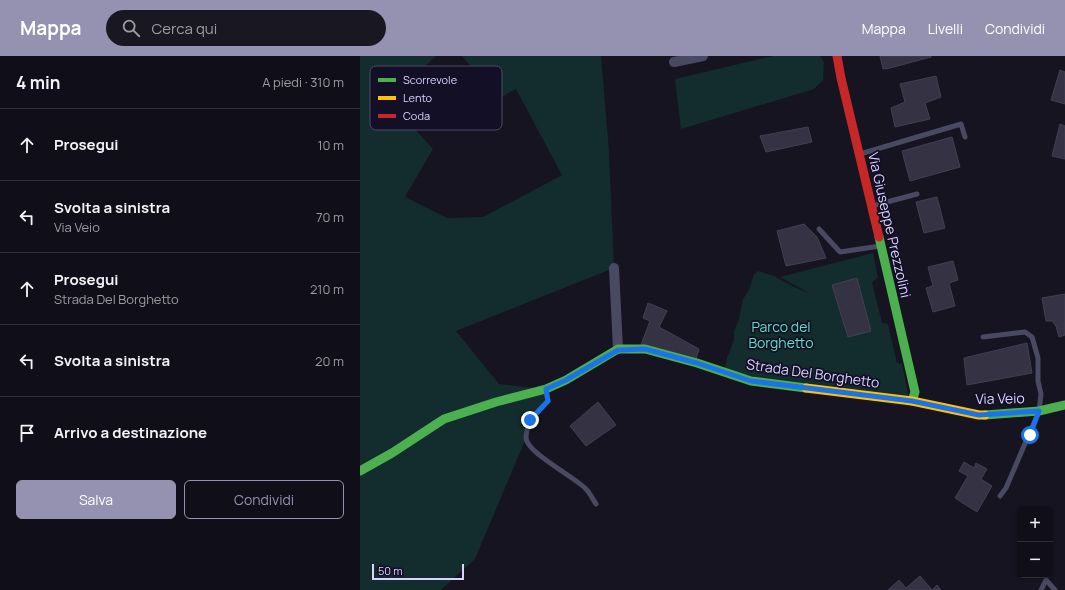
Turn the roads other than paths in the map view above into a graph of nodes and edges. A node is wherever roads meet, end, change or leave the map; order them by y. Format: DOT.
graph roads {
  1 [pos="703,56"];
  2 [pos="837,56"];
  3 [pos="674,62"];
  4 [pos="965,137"];
  5 [pos="859,154"];
  6 [pos="917,194"];
  7 [pos="871,206"];
  8 [pos="819,229"];
  9 [pos="881,246"];
  10 [pos="614,268"];
  11 [pos="983,338"];
  12 [pos="618,350"];
  13 [pos="546,389"];
  14 [pos="912,401"];
  15 [pos="1065,405"];
  16 [pos="1039,411"];
  17 [pos="360,471"];
  18 [pos="1000,496"];
  19 [pos="596,504"];
  20 [pos="1041,590"];
  21 [pos="1055,590"];
  1 -- 3 [label="street"];
  2 -- 5 [label="street, Via Giuseppe Prezzolini"];
  4 -- 5 [label="lane"];
  5 -- 7 [label="street, Via Giuseppe Prezzolini"];
  6 -- 7 [label="lane"];
  7 -- 9 [label="street, Via Giuseppe Prezzolini"];
  8 -- 9 [label="lane"];
  9 -- 14 [label="street, Via Giuseppe Prezzolini"];
  10 -- 12 [label="street"];
  11 -- 16 [label="lane"];
  12 -- 13 [label="street, Strada Del Borghetto"];
  12 -- 14 [label="street, Strada Del Borghetto"];
  13 -- 17 [label="street, Strada Del Borghetto"];
  13 -- 19 [label="lane"];
  14 -- 16 [label="street, Via Veio"];
  15 -- 16 [label="street, Via Veio"];
  16 -- 18 [label="lane"];
  20 -- 21 [label="lane"];
}
